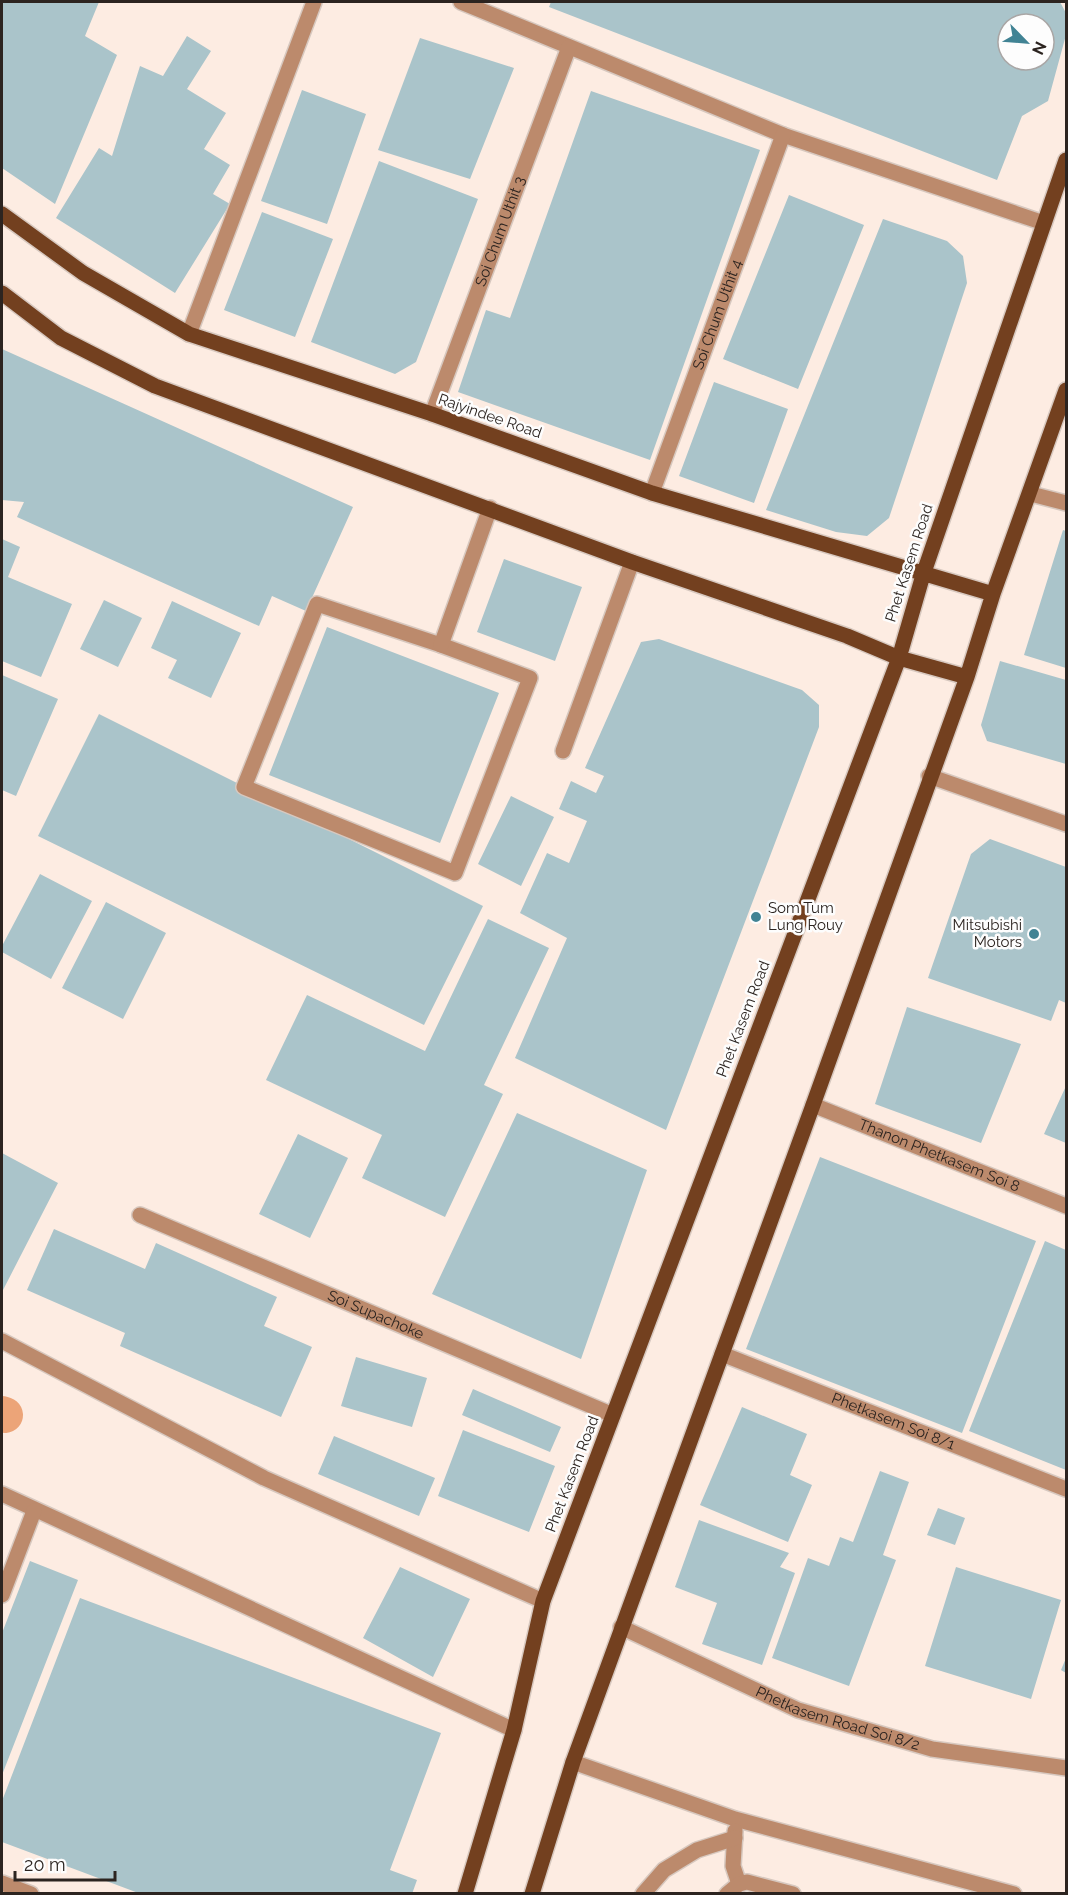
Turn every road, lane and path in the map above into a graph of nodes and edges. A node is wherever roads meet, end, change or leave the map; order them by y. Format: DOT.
graph roads {
  1 [pos="314,2"];
  2 [pos="461,2"];
  3 [pos="569,47"];
  4 [pos="783,135"];
  5 [pos="1066,160"];
  6 [pos="2,214"];
  7 [pos="1044,223"];
  8 [pos="2,293"];
  9 [pos="189,334"];
  10 [pos="1066,390"];
  11 [pos="432,414"];
  12 [pos="652,493"];
  13 [pos="1031,494"];
  14 [pos="1066,503"];
  15 [pos="490,508"];
  16 [pos="632,562"];
  17 [pos="923,575"];
  18 [pos="993,594"];
  19 [pos="441,645"];
  20 [pos="899,658"];
  21 [pos="967,677"];
  22 [pos="562,751"];
  23 [pos="929,776"];
  24 [pos="1066,824"];
  25 [pos="813,1105"];
  26 [pos="1066,1206"];
  27 [pos="140,1215"];
  28 [pos="2,1341"];
  29 [pos="722,1354"];
  30 [pos="613,1415"];
  31 [pos="1066,1489"];
  32 [pos="2,1494"];
  33 [pos="34,1511"];
  34 [pos="2,1595"];
  35 [pos="543,1601"];
  36 [pos="621,1627"];
  37 [pos="514,1730"];
  38 [pos="573,1762"];
  39 [pos="1066,1768"];
  40 [pos="735,1819"];
  41 [pos="735,1838"];
  42 [pos="2,1883"];
  43 [pos="535,1889"];
  44 [pos="733,1889"];
  45 [pos="31,1893"];
  46 [pos="465,1893"];
  47 [pos="643,1893"];
  48 [pos="793,1893"];
  49 [pos="1014,1893"];
  1 -- 9 [label="street"];
  2 -- 3 [label="street"];
  3 -- 4 [label="street"];
  3 -- 11 [label="street, Soi Chum Uthit 3"];
  4 -- 7 [label="street"];
  4 -- 12 [label="street, Soi Chum Uthit 4"];
  5 -- 7 [label="main road, Phet Kasem Road"];
  6 -- 9 [label="main road, Rajyindee Road"];
  7 -- 17 [label="main road, Phet Kasem Road"];
  8 -- 15 [label="main road"];
  9 -- 11 [label="main road, Rajyindee Road"];
  10 -- 13 [label="main road"];
  11 -- 12 [label="main road, Rajyindee Road"];
  12 -- 17 [label="main road, Rajyindee Road"];
  13 -- 14 [label="street"];
  13 -- 18 [label="main road"];
  15 -- 16 [label="main road"];
  15 -- 19 [label="street"];
  16 -- 20 [label="main road"];
  16 -- 22 [label="street"];
  17 -- 18 [label="main road, Rajyindee Road"];
  17 -- 20 [label="main road, Phet Kasem Road"];
  18 -- 21 [label="main road"];
  19 -- 19 [label="street"];
  20 -- 21 [label="main road"];
  20 -- 30 [label="main road, Phet Kasem Road"];
  21 -- 23 [label="main road"];
  23 -- 24 [label="street"];
  23 -- 25 [label="main road"];
  25 -- 26 [label="street, Thanon Phetkasem Soi 8"];
  25 -- 29 [label="main road"];
  27 -- 30 [label="street, Soi Supachoke"];
  28 -- 35 [label="street"];
  29 -- 31 [label="street, Phetkasem Soi 8/1"];
  29 -- 36 [label="main road"];
  30 -- 35 [label="main road, Phet Kasem Road"];
  32 -- 33 [label="street"];
  33 -- 34 [label="street"];
  33 -- 37 [label="street"];
  35 -- 37 [label="main road, Phet Kasem Road"];
  36 -- 38 [label="main road"];
  36 -- 39 [label="street, Phetkasem Road Soi 8/2"];
  37 -- 46 [label="main road, Phet Kasem Road"];
  38 -- 40 [label="street"];
  38 -- 43 [label="main road"];
  40 -- 41 [label="street"];
  40 -- 49 [label="street"];
  41 -- 44 [label="street"];
  41 -- 47 [label="street"];
  42 -- 45 [label="street"];
  44 -- 48 [label="street"];
}
